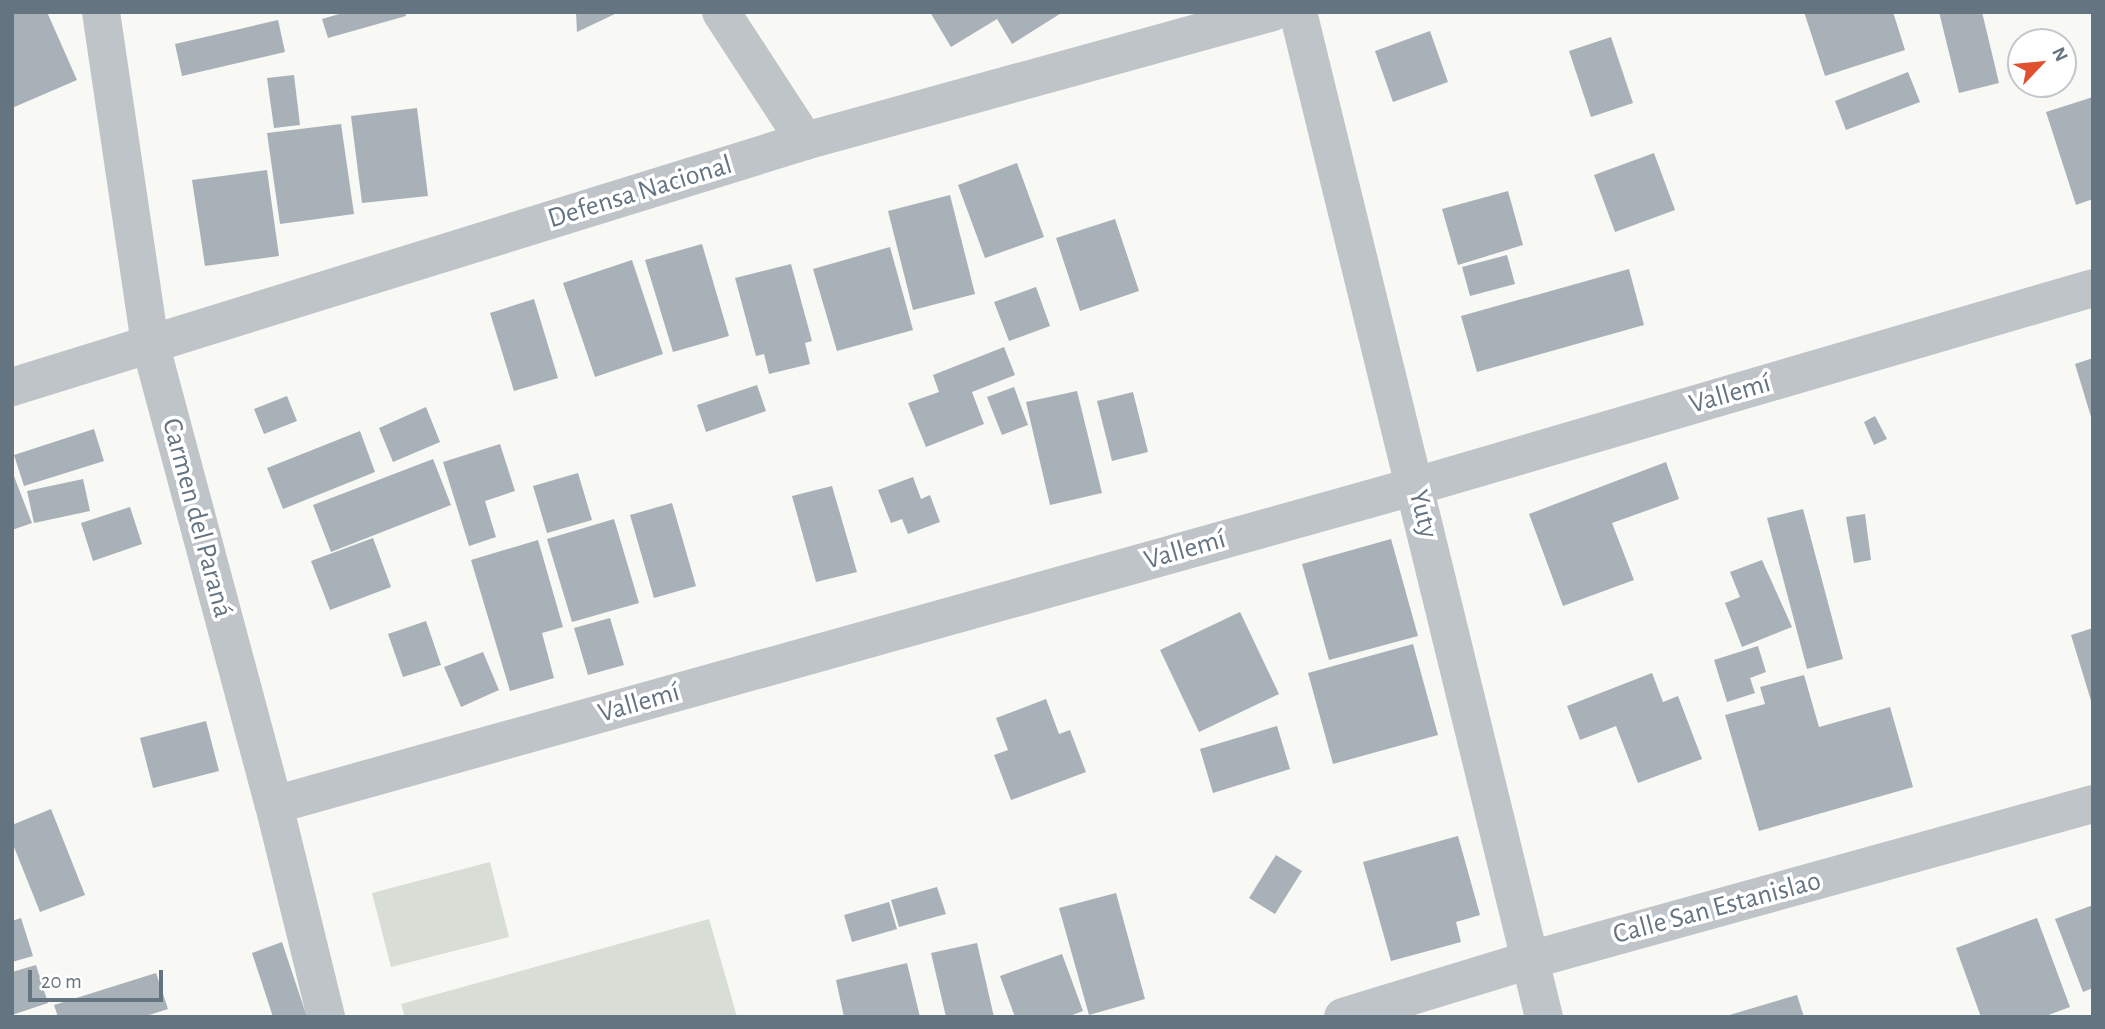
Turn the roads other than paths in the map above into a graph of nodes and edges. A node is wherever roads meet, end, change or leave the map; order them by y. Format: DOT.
graph roads {
  1 [pos="101,12"];
  2 [pos="721,12"];
  3 [pos="1272,12"];
  4 [pos="1298,12"];
  5 [pos="805,141"];
  6 [pos="2093,288"];
  7 [pos="150,343"];
  8 [pos="12,387"];
  9 [pos="1416,485"];
  10 [pos="2093,804"];
  11 [pos="274,805"];
  12 [pos="1530,960"];
  13 [pos="326,1017"];
  14 [pos="1343,1017"];
  15 [pos="1544,1017"];
  1 -- 7 [label="street, Carmen del Paraná"];
  2 -- 5 [label="street"];
  3 -- 5 [label="street, Defensa Nacional"];
  4 -- 9 [label="street, Yuty"];
  5 -- 7 [label="street, Defensa Nacional"];
  6 -- 9 [label="street, Vallemí"];
  7 -- 8 [label="street, Defensa Nacional"];
  7 -- 11 [label="street, Carmen del Paraná"];
  9 -- 11 [label="street, Vallemí"];
  9 -- 12 [label="street, Yuty"];
  10 -- 12 [label="street, Calle San Estanislao"];
  11 -- 13 [label="street, Carmen del Paraná"];
  12 -- 14 [label="street, Calle San Estanislao"];
  12 -- 15 [label="street, Yuty"];
}
